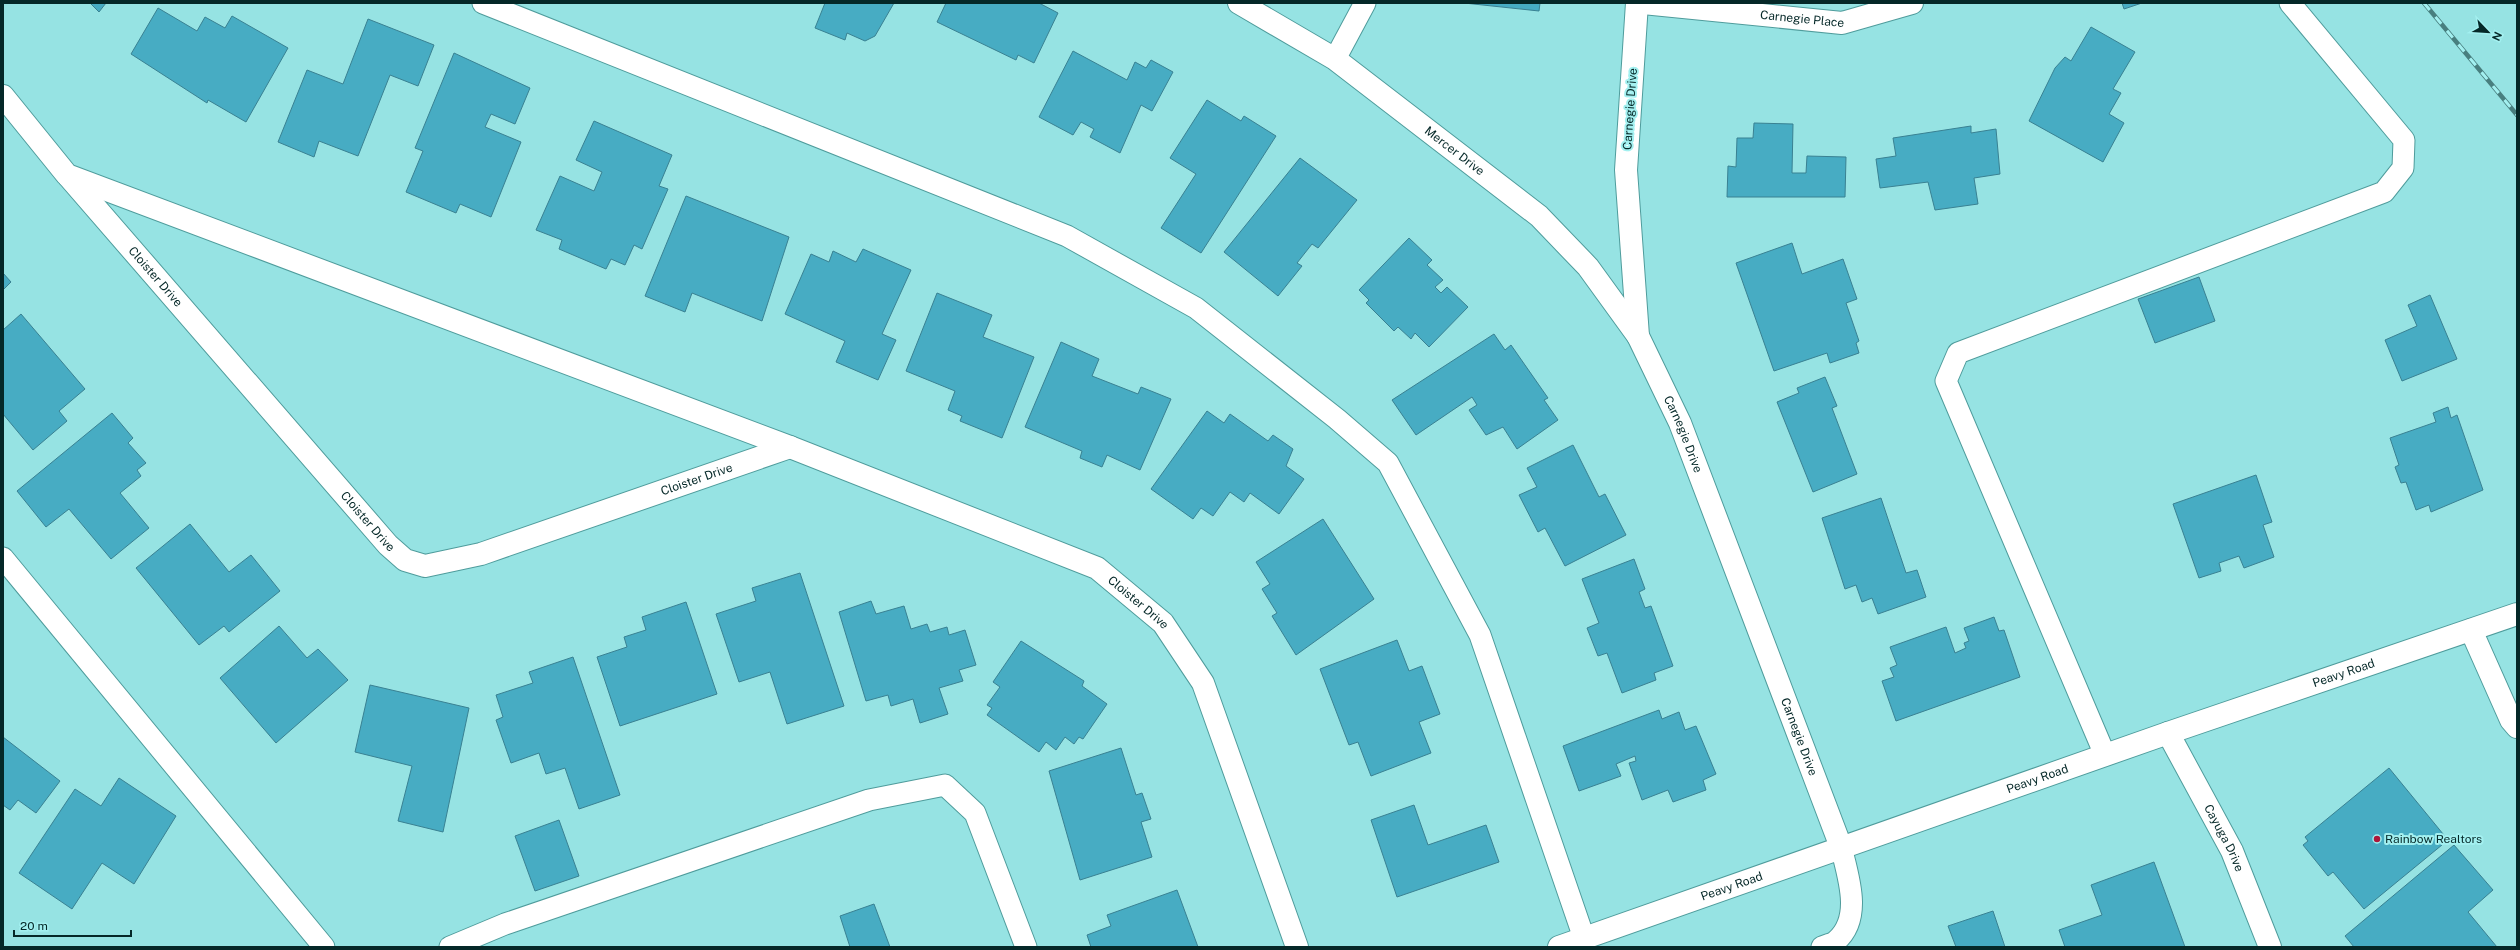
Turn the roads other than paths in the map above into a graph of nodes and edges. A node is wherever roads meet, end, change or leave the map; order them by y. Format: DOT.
graph roads {
  1 [pos="484,3"];
  2 [pos="1239,3"];
  3 [pos="1365,3"];
  4 [pos="1637,3"];
  5 [pos="1643,3"];
  6 [pos="1912,3"];
  7 [pos="2290,3"];
  8 [pos="1335,59"];
  9 [pos="3,96"];
  10 [pos="68,175"];
  11 [pos="1638,336"];
  12 [pos="790,447"];
  13 [pos="3,558"];
  14 [pos="2517,614"];
  15 [pos="2471,630"];
  16 [pos="2517,727"];
  17 [pos="2168,733"];
  18 [pos="2105,755"];
  19 [pos="1841,847"];
  20 [pos="1584,938"];
  21 [pos="324,947"];
  22 [pos="450,947"];
  23 [pos="1026,947"];
  24 [pos="1296,947"];
  25 [pos="1559,947"];
  26 [pos="1822,947"];
  27 [pos="2270,947"];
  1 -- 20 [label="lane"];
  2 -- 8 [label="street, Mercer Drive"];
  3 -- 8 [label="lane"];
  4 -- 11 [label="street, Carnegie Drive"];
  5 -- 6 [label="street, Carnegie Place"];
  7 -- 18 [label="lane"];
  8 -- 11 [label="street, Mercer Drive"];
  9 -- 10 [label="street, Cloister Drive"];
  10 -- 12 [label="street, Cloister Drive"];
  10 -- 12 [label="street, Cloister Drive"];
  11 -- 19 [label="street, Carnegie Drive"];
  12 -- 24 [label="street, Cloister Drive"];
  13 -- 21 [label="lane"];
  14 -- 15 [label="street, Peavy Road"];
  15 -- 16 [label="street"];
  15 -- 17 [label="street, Peavy Road"];
  17 -- 18 [label="street, Peavy Road"];
  17 -- 27 [label="street, Cayuga Drive"];
  18 -- 19 [label="street, Peavy Road"];
  19 -- 20 [label="street, Peavy Road"];
  19 -- 26 [label="lane"];
  20 -- 25 [label="street, Peavy Road"];
  22 -- 23 [label="lane"];
}
